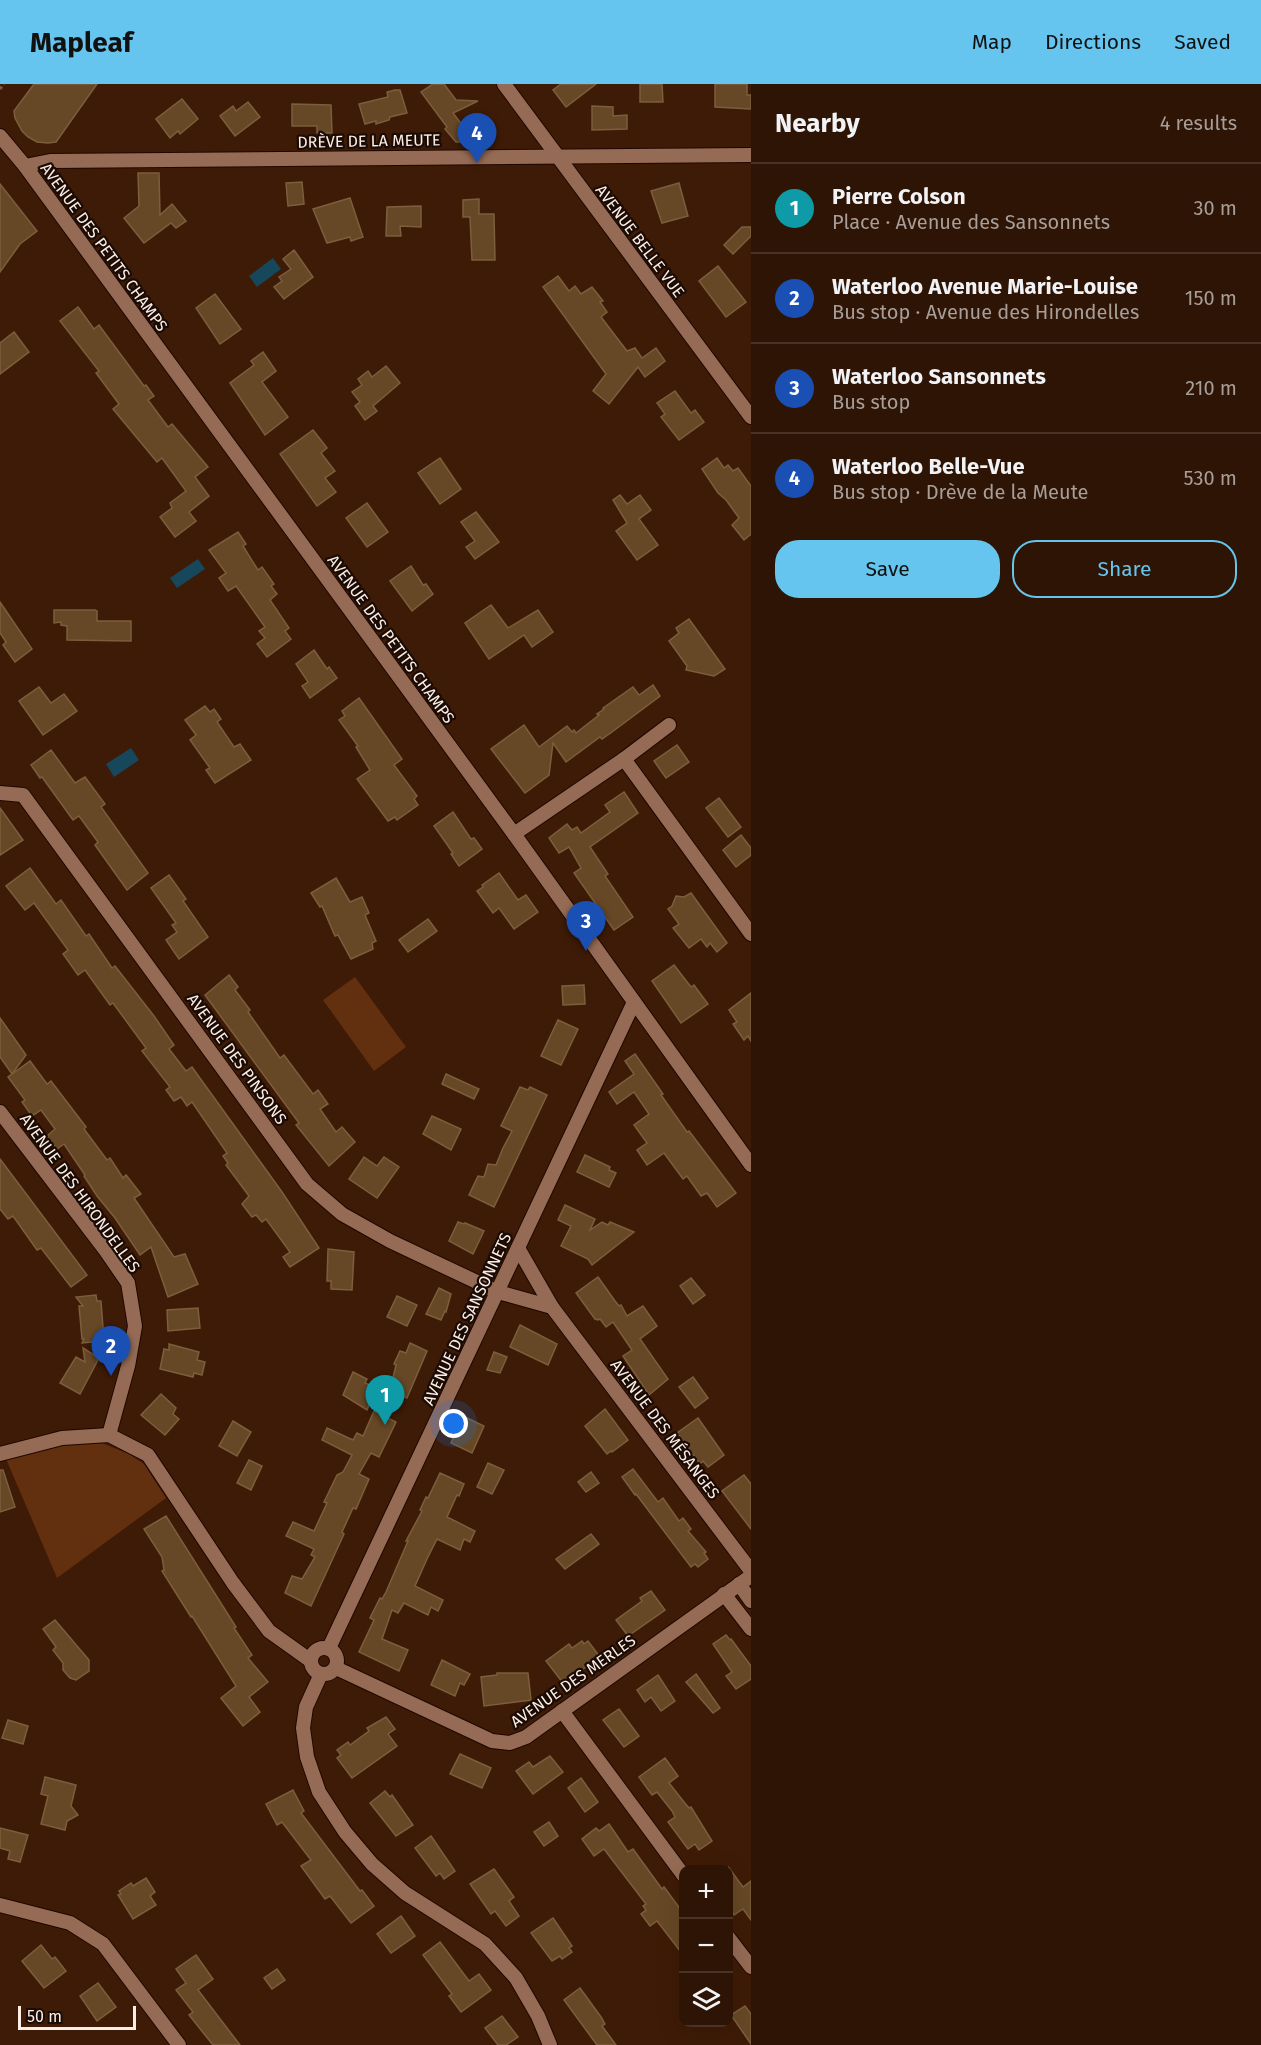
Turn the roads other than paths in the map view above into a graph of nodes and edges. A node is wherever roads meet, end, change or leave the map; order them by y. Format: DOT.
graph roads {
  1 [pos="504,84"];
  2 [pos="0,136"];
  3 [pos="751,155"];
  4 [pos="556,156"];
  5 [pos="25,166"];
  6 [pos="751,417"];
  7 [pos="669,725"];
  8 [pos="624,759"];
  9 [pos="0,793"];
  10 [pos="514,834"];
  11 [pos="751,934"];
  12 [pos="634,1002"];
  13 [pos="0,1112"];
  14 [pos="751,1165"];
  15 [pos="518,1248"];
  16 [pos="498,1292"];
  17 [pos="552,1306"];
  18 [pos="109,1435"];
  19 [pos="0,1454"];
  20 [pos="751,1570"];
  21 [pos="751,1576"];
  22 [pos="739,1584"];
  23 [pos="724,1594"];
  24 [pos="751,1601"];
  25 [pos="751,1629"];
  26 [pos="329,1648"];
  27 [pos="311,1661"];
  28 [pos="336,1668"];
  29 [pos="321,1674"];
  30 [pos="562,1711"];
  31 [pos="679,1869"];
  32 [pos="0,1905"];
  33 [pos="733,1942"];
  34 [pos="751,1967"];
  35 [pos="179,2045"];
  36 [pos="550,2045"];
  1 -- 4 [label="street, AVENUE BELLE VUE"];
  2 -- 5 [label="street, AVENUE DES PETITS CHAMPS"];
  3 -- 4 [label="street, DRÈVE DE LA MEUTE"];
  4 -- 5 [label="street, DRÈVE DE LA MEUTE"];
  4 -- 6 [label="street, AVENUE BELLE VUE"];
  5 -- 10 [label="street, AVENUE DES PETITS CHAMPS"];
  7 -- 8 [label="street"];
  8 -- 10 [label="street"];
  8 -- 11 [label="street"];
  9 -- 16 [label="street, AVENUE DES PINSONS"];
  10 -- 12 [label="street, AVENUE DES PETITS CHAMPS"];
  12 -- 14 [label="street, AVENUE DES PETITS CHAMPS"];
  12 -- 15 [label="street, AVENUE DES SANSONNETS"];
  13 -- 18 [label="street, AVENUE DES HIRONDELLES"];
  15 -- 16 [label="street, AVENUE DES SANSONNETS"];
  15 -- 17 [label="street, AVENUE DES MÉSANGES"];
  16 -- 17 [label="street"];
  16 -- 26 [label="street, AVENUE DES SANSONNETS"];
  17 -- 20 [label="street, AVENUE DES MÉSANGES"];
  18 -- 19 [label="street"];
  18 -- 27 [label="street"];
  21 -- 22 [label="street, AVENUE DES MERLES"];
  22 -- 23 [label="street, AVENUE DES MERLES"];
  22 -- 24 [label="street"];
  23 -- 25 [label="street"];
  23 -- 30 [label="street, AVENUE DES MERLES"];
  26 -- 27 [label="street"];
  26 -- 28 [label="street"];
  27 -- 29 [label="street"];
  28 -- 29 [label="street"];
  28 -- 30 [label="street, AVENUE DES MERLES"];
  29 -- 36 [label="street"];
  30 -- 31 [label="street"];
  32 -- 35 [label="street"];
  33 -- 34 [label="street"];
}
